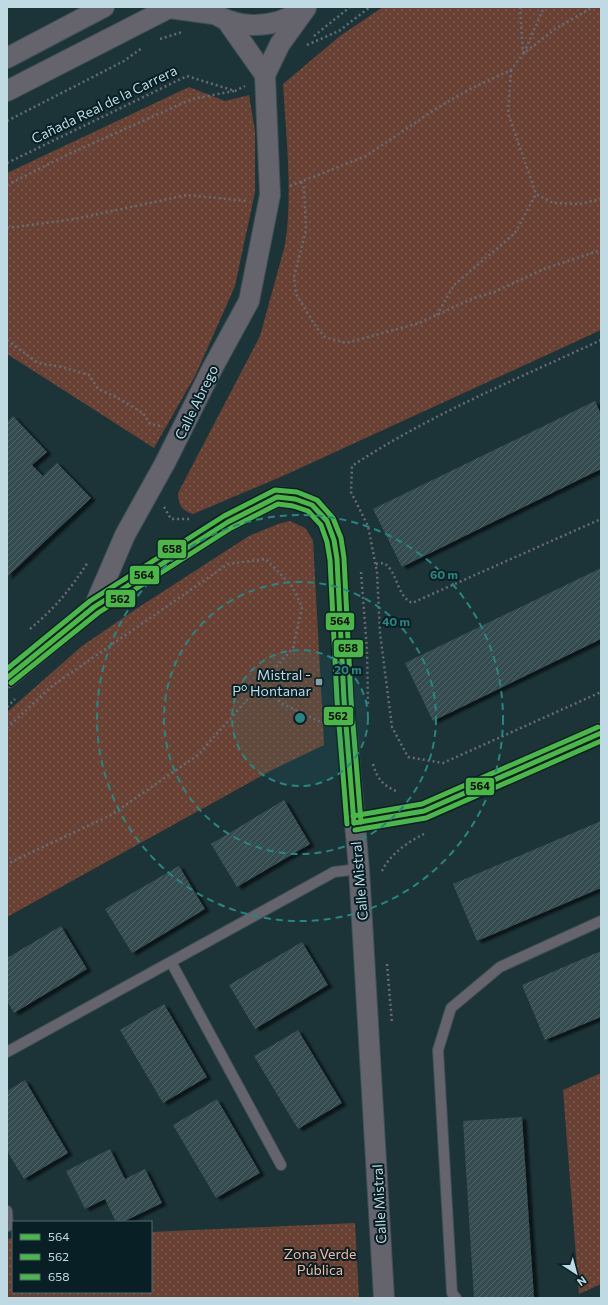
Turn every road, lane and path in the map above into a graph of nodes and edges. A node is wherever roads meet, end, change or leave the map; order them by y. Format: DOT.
graph roads {
  1 [pos="104,7"];
  2 [pos="306,7"];
  3 [pos="350,7"];
  4 [pos="370,7"];
  5 [pos="520,7"];
  6 [pos="544,7"];
  7 [pos="593,7"];
  8 [pos="215,14"];
  9 [pos="187,31"];
  10 [pos="154,40"];
  11 [pos="148,44"];
  12 [pos="523,54"];
  13 [pos="7,58"];
  14 [pos="511,70"];
  15 [pos="265,76"];
  16 [pos="7,91"];
  17 [pos="235,91"];
  18 [pos="7,121"];
  19 [pos="7,162"];
  20 [pos="301,182"];
  21 [pos="7,185"];
  22 [pos="288,187"];
  23 [pos="536,194"];
  24 [pos="601,199"];
  25 [pos="252,202"];
  26 [pos="7,228"];
  27 [pos="601,250"];
  28 [pos="437,315"];
  29 [pos="601,340"];
  30 [pos="7,341"];
  31 [pos="180,434"];
  32 [pos="163,505"];
  33 [pos="195,518"];
  34 [pos="601,519"];
  35 [pos="92,555"];
  36 [pos="376,564"];
  37 [pos="360,565"];
  38 [pos="94,606"];
  39 [pos="25,633"];
  40 [pos="7,678"];
  41 [pos="259,684"];
  42 [pos="601,692"];
  43 [pos="17,697"];
  44 [pos="7,707"];
  45 [pos="368,714"];
  46 [pos="328,717"];
  47 [pos="7,728"];
  48 [pos="601,734"];
  49 [pos="372,763"];
  50 [pos="404,795"];
  51 [pos="354,823"];
  52 [pos="430,832"];
  53 [pos="7,864"];
  54 [pos="359,869"];
  55 [pos="380,874"];
  56 [pos="601,921"];
  57 [pos="386,961"];
  58 [pos="171,962"];
  59 [pos="392,1030"];
  60 [pos="7,1052"];
  61 [pos="281,1165"];
  62 [pos="7,1211"];
  63 [pos="8,1226"];
  64 [pos="384,1298"];
  65 [pos="456,1298"];
  1 -- 13 [label="street"];
  2 -- 8 [label="street"];
  2 -- 15 [label="street, Calle Abrego"];
  3 -- 4 [label="path"];
  5 -- 12 [label="path"];
  6 -- 12 [label="path"];
  7 -- 12 [label="path"];
  8 -- 15 [label="street"];
  8 -- 16 [label="street"];
  9 -- 10 [label="path"];
  11 -- 18 [label="path"];
  12 -- 14 [label="path"];
  14 -- 20 [label="path"];
  14 -- 23 [label="path"];
  15 -- 17 [label="path"];
  15 -- 31 [label="street, Calle Abrego"];
  17 -- 19 [label="path, Cañada Real de la Carrera"];
  17 -- 21 [label="path"];
  20 -- 22 [label="path"];
  20 -- 28 [label="path"];
  23 -- 24 [label="path"];
  23 -- 28 [label="path"];
  25 -- 26 [label="path"];
  27 -- 28 [label="path"];
  29 -- 36 [label="path"];
  30 -- 31 [label="path"];
  31 -- 38 [label="street, Calle Abrego"];
  32 -- 33 [label="path"];
  34 -- 36 [label="path"];
  35 -- 39 [label="path"];
  36 -- 42 [label="path"];
  37 -- 45 [label="path"];
  38 -- 40 [label="street, Calle Abrego"];
  38 -- 51 [label="street, Calle Mistral"];
  41 -- 46 [label="path"];
  41 -- 47 [label="path"];
  41 -- 53 [label="path"];
  43 -- 44 [label="path"];
  48 -- 51 [label="street"];
  49 -- 50 [label="path"];
  51 -- 54 [label="street, Calle Mistral"];
  52 -- 55 [label="path"];
  54 -- 58 [label="lane"];
  54 -- 64 [label="street, Calle Mistral"];
  56 -- 65 [label="lane"];
  57 -- 59 [label="path"];
  58 -- 60 [label="lane"];
  58 -- 61 [label="lane"];
  62 -- 63 [label="lane"];
}
